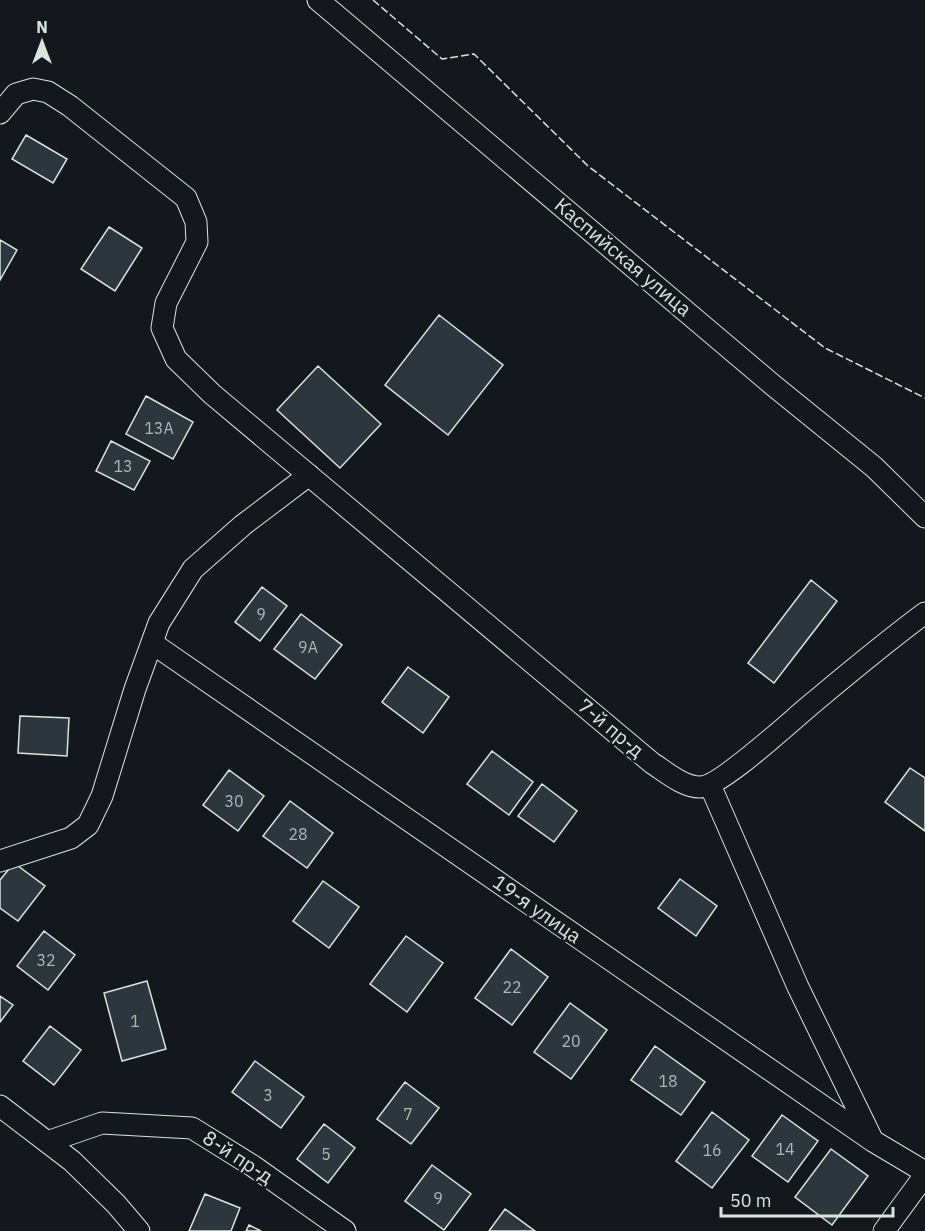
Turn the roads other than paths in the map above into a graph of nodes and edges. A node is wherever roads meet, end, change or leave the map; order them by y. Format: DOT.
graph roads {
  1 [pos="318,0"];
  2 [pos="0,113"];
  3 [pos="309,475"];
  4 [pos="925,517"];
  5 [pos="925,613"];
  6 [pos="152,643"];
  7 [pos="710,785"];
  8 [pos="0,861"];
  9 [pos="1,1108"];
  10 [pos="873,1140"];
  11 [pos="48,1142"];
  12 [pos="925,1173"];
  13 [pos="139,1231"];
  14 [pos="345,1231"];
  15 [pos="884,1231"];
  1 -- 4 [label="street, Каспийская улица"];
  2 -- 3 [label="street, 7-й пр-д"];
  3 -- 6 [label="street"];
  3 -- 7 [label="street, 7-й пр-д"];
  5 -- 7 [label="street"];
  6 -- 8 [label="street"];
  6 -- 10 [label="street, 19-я улица"];
  7 -- 10 [label="street"];
  9 -- 11 [label="street"];
  10 -- 12 [label="street, 19-я улица"];
  11 -- 13 [label="street"];
  11 -- 14 [label="street, 8-й пр-д"];
  12 -- 15 [label="street"];
}
